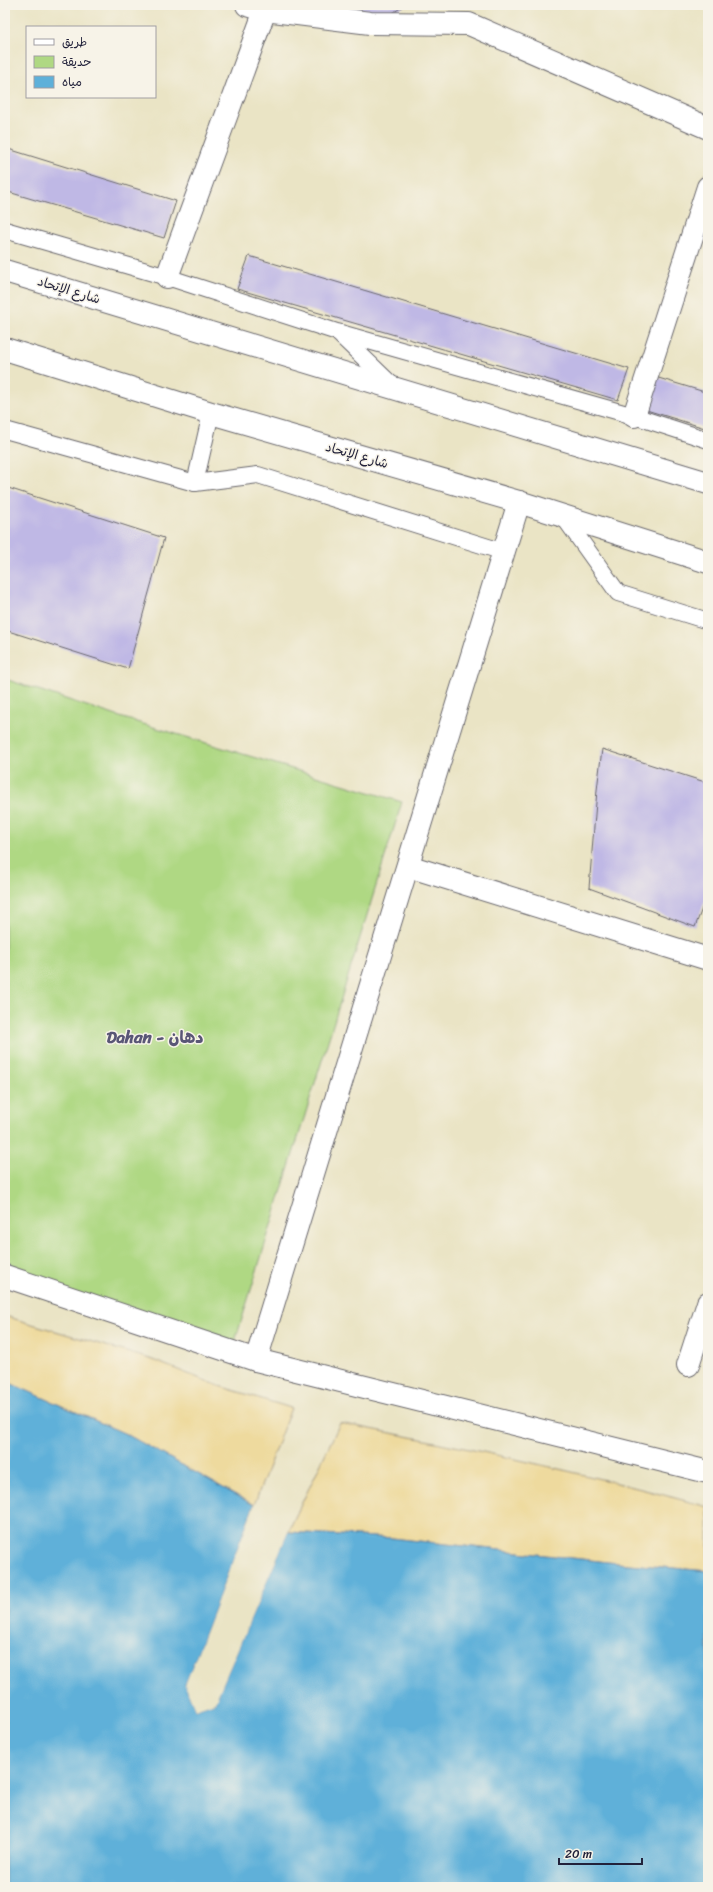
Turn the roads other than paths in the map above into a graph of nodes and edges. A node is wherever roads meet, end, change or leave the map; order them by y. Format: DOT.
graph roads {
  1 [pos="259,7"];
  2 [pos="708,128"];
  3 [pos="708,188"];
  4 [pos="5,230"];
  5 [pos="5,270"];
  6 [pos="167,277"];
  7 [pos="337,332"];
  8 [pos="5,349"];
  9 [pos="394,388"];
  10 [pos="211,414"];
  11 [pos="634,416"];
  12 [pos="5,430"];
  13 [pos="708,440"];
  14 [pos="195,483"];
  15 [pos="708,483"];
  16 [pos="519,502"];
  17 [pos="563,516"];
  18 [pos="504,552"];
  19 [pos="708,562"];
  20 [pos="708,621"];
  21 [pos="408,866"];
  22 [pos="708,959"];
  23 [pos="5,1276"];
  24 [pos="708,1303"];
  25 [pos="256,1360"];
  26 [pos="688,1365"];
  27 [pos="708,1472"];
  1 -- 2 [label="street"];
  1 -- 6 [label="street"];
  3 -- 11 [label="street"];
  4 -- 6 [label="lane"];
  5 -- 9 [label="street, شارع الإتحاد"];
  6 -- 7 [label="lane"];
  7 -- 9 [label="lane"];
  7 -- 11 [label="lane"];
  8 -- 10 [label="street, شارع الإتحاد"];
  9 -- 15 [label="street, شارع الإتحاد"];
  10 -- 14 [label="lane"];
  10 -- 16 [label="street, شارع الإتحاد"];
  11 -- 13 [label="lane"];
  12 -- 14 [label="lane"];
  14 -- 18 [label="lane"];
  16 -- 17 [label="street, شارع الإتحاد"];
  16 -- 18 [label="street"];
  17 -- 19 [label="street, شارع الإتحاد"];
  17 -- 20 [label="lane"];
  18 -- 21 [label="street"];
  21 -- 22 [label="street"];
  21 -- 25 [label="street"];
  23 -- 25 [label="street"];
  24 -- 26 [label="street"];
  25 -- 27 [label="street"];
}
